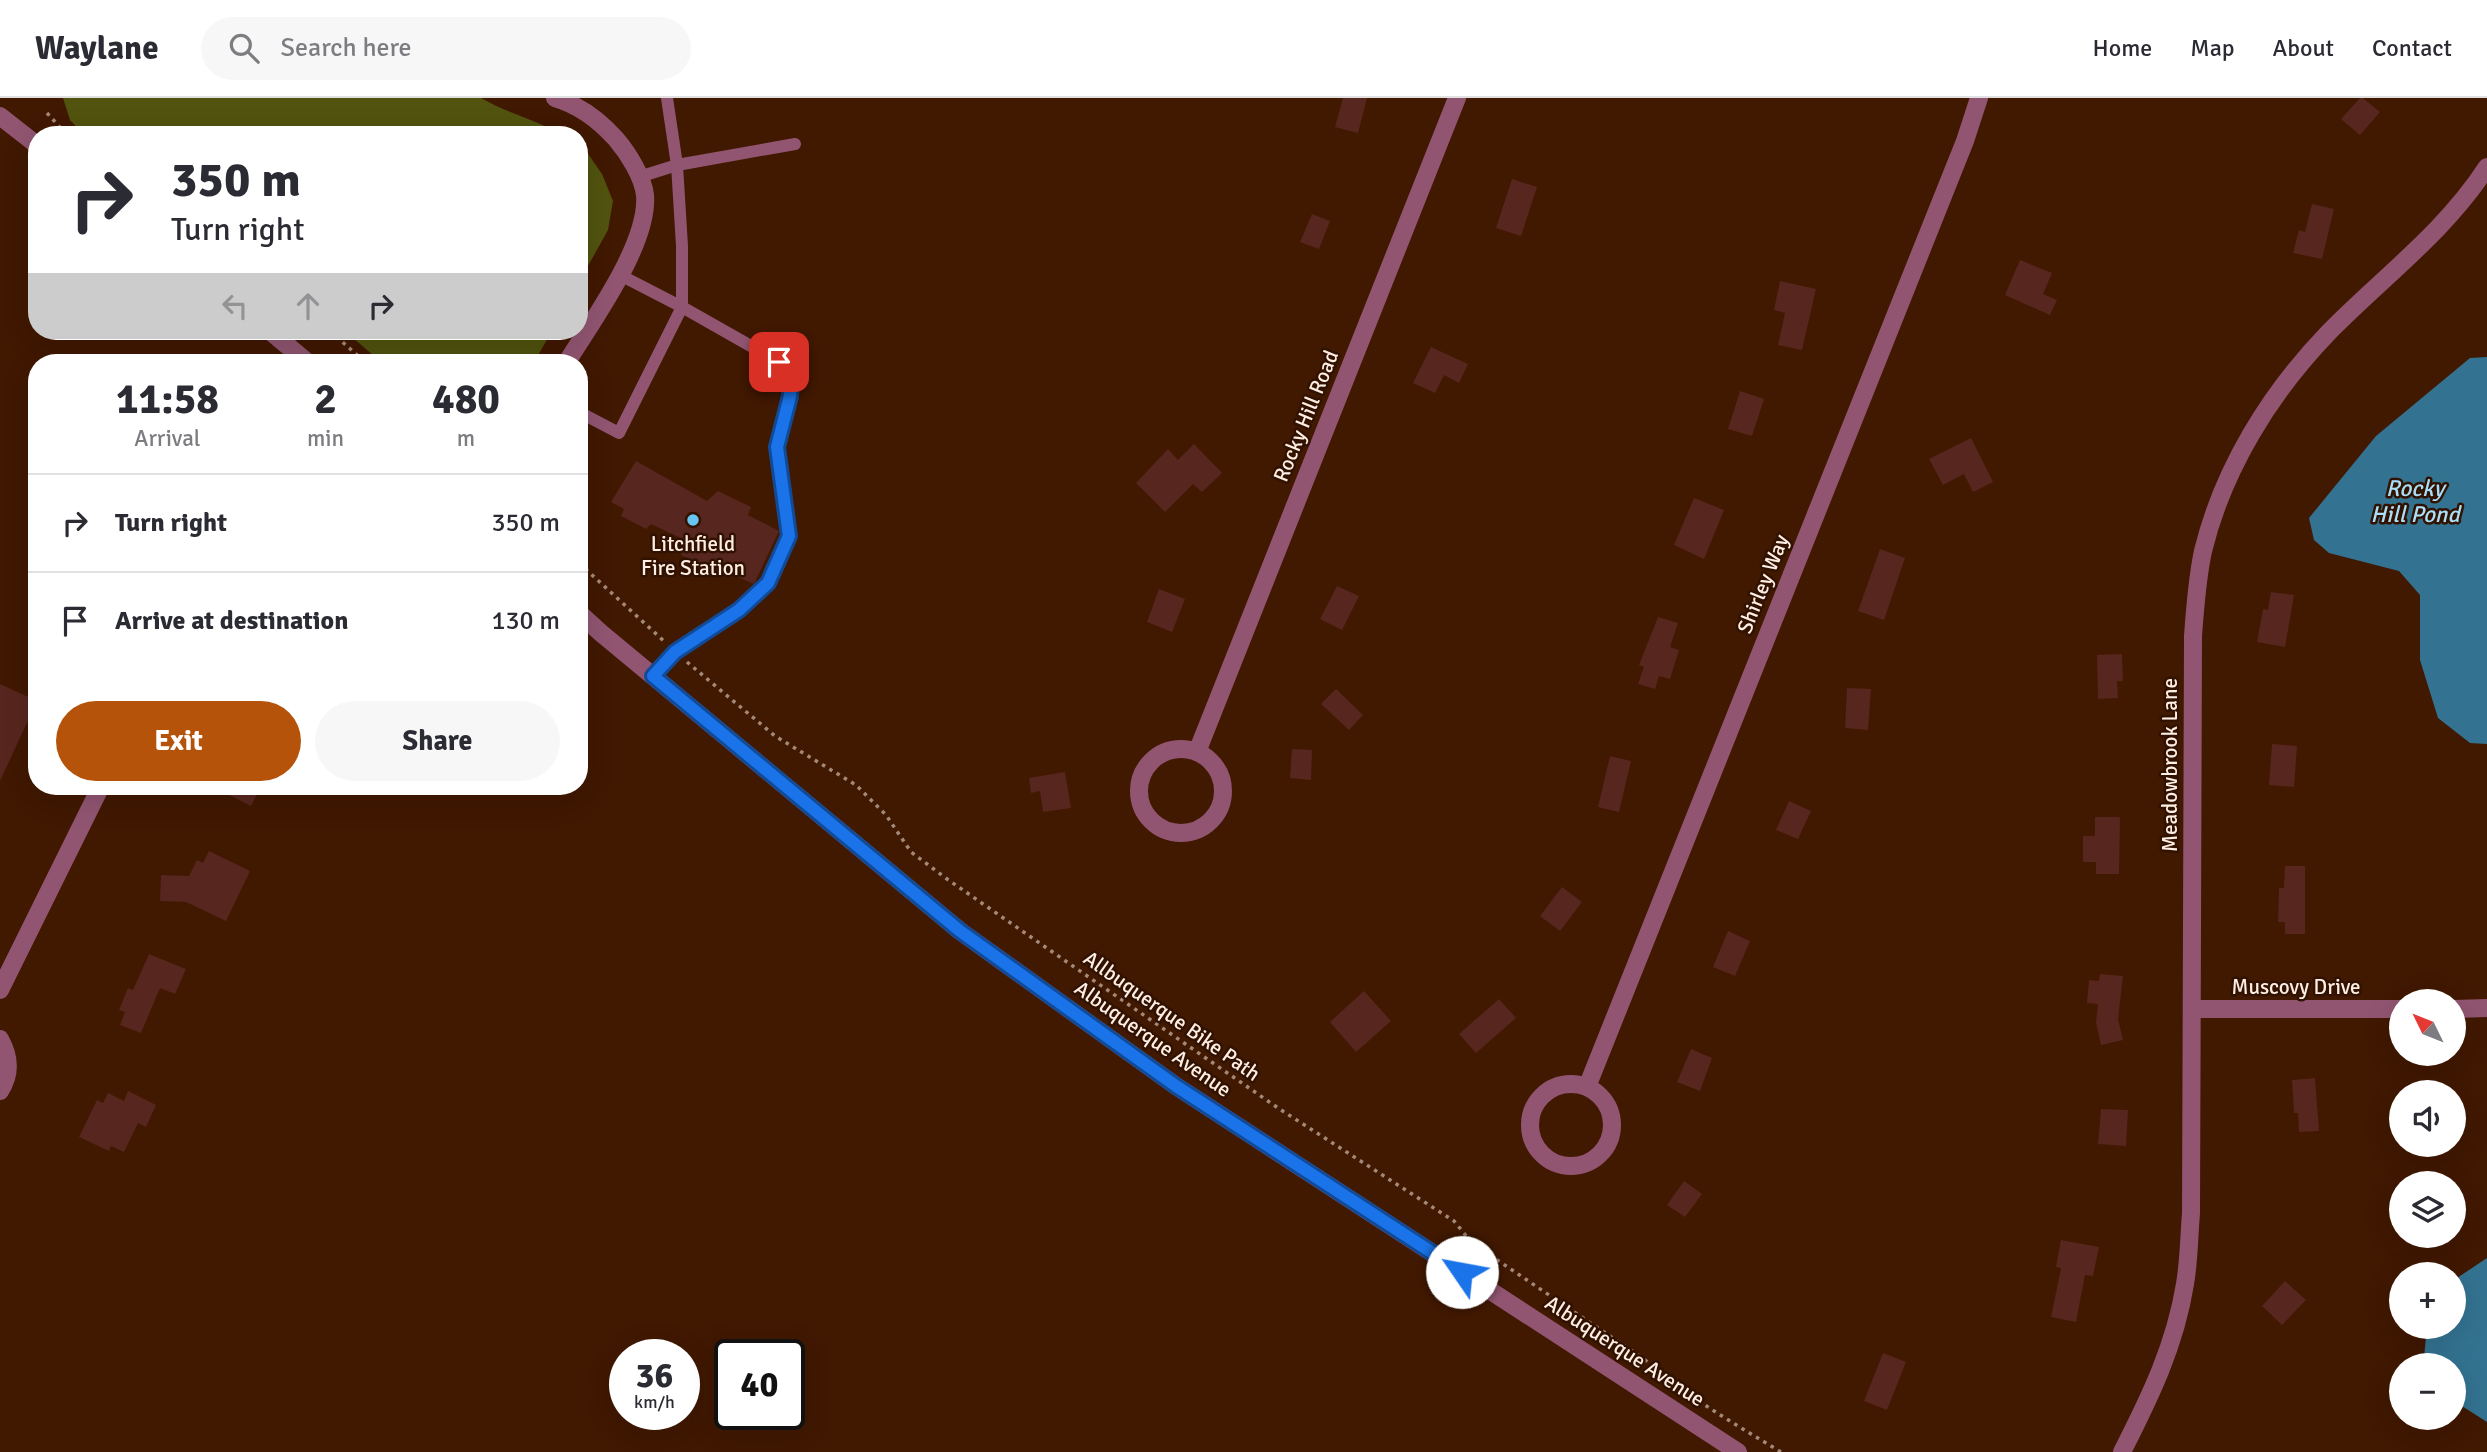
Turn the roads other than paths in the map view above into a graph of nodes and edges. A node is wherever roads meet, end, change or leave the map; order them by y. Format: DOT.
graph roads {
  1 [pos="667,98"];
  2 [pos="1457,98"];
  3 [pos="1979,98"];
  4 [pos="560,99"];
  5 [pos="0,116"];
  6 [pos="28,138"];
  7 [pos="795,144"];
  8 [pos="677,165"];
  9 [pos="2487,167"];
  10 [pos="639,177"];
  11 [pos="620,275"];
  12 [pos="682,307"];
  13 [pos="588,328"];
  14 [pos="281,340"];
  15 [pos="297,354"];
  16 [pos="588,417"];
  17 [pos="588,620"];
  18 [pos="653,676"];
  19 [pos="1196,752"];
  20 [pos="97,795"];
  21 [pos="0,990"];
  22 [pos="2192,1009"];
  23 [pos="2389,1009"];
  24 [pos="2466,1009"];
  25 [pos="2487,1009"];
  26 [pos="0,1040"];
  27 [pos="1587,1087"];
  28 [pos="0,1091"];
  29 [pos="1738,1452"];
  30 [pos="2122,1452"];
  1 -- 8 [label="lane"];
  2 -- 19 [label="street, Rocky Hill Road"];
  3 -- 27 [label="street, Shirley Way"];
  4 -- 10 [label="street"];
  5 -- 6 [label="street"];
  7 -- 8 [label="lane"];
  8 -- 10 [label="lane"];
  8 -- 12 [label="lane"];
  9 -- 22 [label="street, Meadowbrook Lane"];
  10 -- 11 [label="street"];
  11 -- 12 [label="lane"];
  11 -- 13 [label="street"];
  12 -- 16 [label="lane"];
  12 -- 18 [label="lane"];
  14 -- 15 [label="street"];
  17 -- 18 [label="street, Albuquerque Avenue"];
  18 -- 29 [label="street, Albuquerque Avenue"];
  19 -- 19 [label="street"];
  20 -- 21 [label="street"];
  22 -- 23 [label="street, Muscovy Drive"];
  22 -- 30 [label="street, Meadowbrook Lane"];
  24 -- 25 [label="street"];
  26 -- 28 [label="street"];
  27 -- 27 [label="street"];
}
